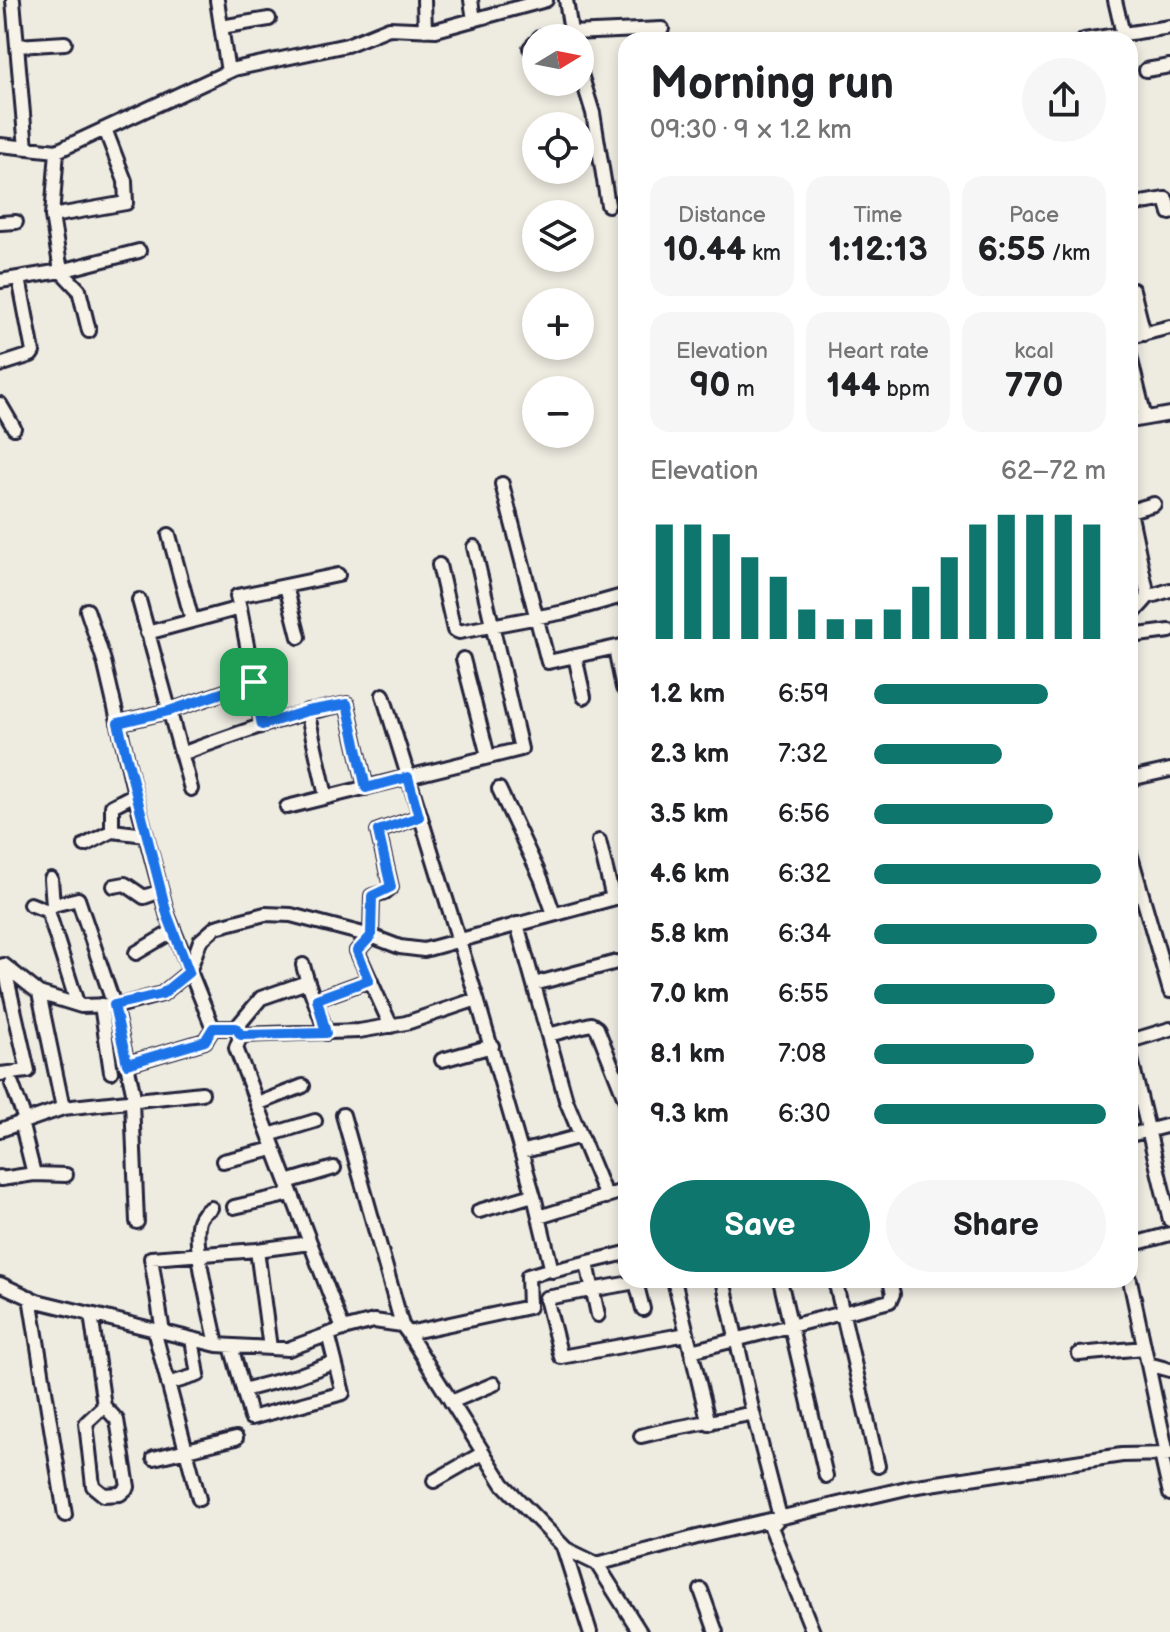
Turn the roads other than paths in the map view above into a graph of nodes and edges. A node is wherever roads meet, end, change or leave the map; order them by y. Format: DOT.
graph roads {
  1 [pos="13,0"];
  2 [pos="217,0"];
  3 [pos="424,0"];
  4 [pos="471,0"];
  5 [pos="546,0"];
  6 [pos="566,0"];
  7 [pos="1115,0"];
  8 [pos="269,19"];
  9 [pos="474,20"];
  10 [pos="569,24"];
  11 [pos="221,27"];
  12 [pos="1170,27"];
  13 [pos="662,29"];
  14 [pos="425,30"];
  15 [pos="1123,32"];
  16 [pos="1136,32"];
  17 [pos="594,33"];
  18 [pos="65,43"];
  19 [pos="17,46"];
  20 [pos="1170,66"];
  21 [pos="1146,70"];
  22 [pos="228,72"];
  23 [pos="588,96"];
  24 [pos="105,129"];
  25 [pos="0,145"];
  26 [pos="26,148"];
  27 [pos="57,151"];
  28 [pos="1138,204"];
  29 [pos="608,205"];
  30 [pos="1170,213"];
  31 [pos="52,216"];
  32 [pos="16,222"];
  33 [pos="0,223"];
  34 [pos="139,251"];
  35 [pos="61,271"];
  36 [pos="19,278"];
  37 [pos="0,281"];
  38 [pos="1138,310"];
  39 [pos="1170,327"];
  40 [pos="89,331"];
  41 [pos="1144,334"];
  42 [pos="1138,335"];
  43 [pos="0,365"];
  44 [pos="1138,389"];
  45 [pos="0,404"];
  46 [pos="1170,414"];
  47 [pos="1145,418"];
  48 [pos="1138,419"];
  49 [pos="14,428"];
  50 [pos="502,484"];
  51 [pos="1154,504"];
  52 [pos="1138,509"];
  53 [pos="169,535"];
  54 [pos="474,547"];
  55 [pos="1138,549"];
  56 [pos="439,565"];
  57 [pos="338,575"];
  58 [pos="286,586"];
  59 [pos="1170,590"];
  60 [pos="618,597"];
  61 [pos="1148,597"];
  62 [pos="139,600"];
  63 [pos="240,608"];
  64 [pos="1138,608"];
  65 [pos="87,610"];
  66 [pos="537,618"];
  67 [pos="192,620"];
  68 [pos="493,627"];
  69 [pos="1170,631"];
  70 [pos="147,633"];
  71 [pos="1138,635"];
  72 [pos="299,637"];
  73 [pos="618,648"];
  74 [pos="575,656"];
  75 [pos="463,659"];
  76 [pos="276,679"];
  77 [pos="254,682"];
  78 [pos="383,695"];
  79 [pos="584,697"];
  80 [pos="169,711"];
  81 [pos="307,711"];
  82 [pos="118,723"];
  83 [pos="262,725"];
  84 [pos="181,754"];
  85 [pos="488,756"];
  86 [pos="1170,770"];
  87 [pos="408,777"];
  88 [pos="1138,777"];
  89 [pos="366,788"];
  90 [pos="191,789"];
  91 [pos="499,789"];
  92 [pos="135,794"];
  93 [pos="326,796"];
  94 [pos="287,807"];
  95 [pos="419,817"];
  96 [pos="112,831"];
  97 [pos="146,835"];
  98 [pos="599,841"];
  99 [pos="85,845"];
  100 [pos="1138,878"];
  101 [pos="51,879"];
  102 [pos="114,886"];
  103 [pos="161,891"];
  104 [pos="618,892"];
  105 [pos="618,898"];
  106 [pos="30,904"];
  107 [pos="51,908"];
  108 [pos="554,914"];
  109 [pos="517,924"];
  110 [pos="173,931"];
  111 [pos="371,936"];
  112 [pos="459,941"];
  113 [pos="136,953"];
  114 [pos="617,962"];
  115 [pos="303,965"];
  116 [pos="2,966"];
  117 [pos="189,972"];
  118 [pos="1168,974"];
  119 [pos="369,980"];
  120 [pos="307,982"];
  121 [pos="534,984"];
  122 [pos="1170,991"];
  123 [pos="39,993"];
  124 [pos="317,999"];
  125 [pos="477,999"];
  126 [pos="77,1003"];
  127 [pos="107,1005"];
  128 [pos="391,1026"];
  129 [pos="213,1028"];
  130 [pos="1170,1029"];
  131 [pos="239,1032"];
  132 [pos="326,1033"];
  133 [pos="548,1035"];
  134 [pos="1138,1039"];
  135 [pos="492,1046"];
  136 [pos="442,1060"];
  137 [pos="127,1064"];
  138 [pos="111,1072"];
  139 [pos="0,1074"];
  140 [pos="618,1078"];
  141 [pos="12,1084"];
  142 [pos="303,1086"];
  143 [pos="1138,1092"];
  144 [pos="202,1093"];
  145 [pos="134,1101"];
  146 [pos="257,1104"];
  147 [pos="63,1108"];
  148 [pos="343,1115"];
  149 [pos="23,1121"];
  150 [pos="315,1121"];
  151 [pos="1170,1125"];
  152 [pos="0,1130"];
  153 [pos="1148,1130"];
  154 [pos="1138,1133"];
  155 [pos="269,1135"];
  156 [pos="581,1136"];
  157 [pos="274,1149"];
  158 [pos="521,1152"];
  159 [pos="223,1161"];
  160 [pos="334,1168"];
  161 [pos="34,1174"];
  162 [pos="66,1175"];
  163 [pos="0,1177"];
  164 [pos="1165,1180"];
  165 [pos="289,1188"];
  166 [pos="618,1193"];
  167 [pos="533,1195"];
  168 [pos="606,1197"];
  169 [pos="234,1207"];
  170 [pos="211,1208"];
  171 [pos="479,1211"];
  172 [pos="539,1217"];
  173 [pos="1170,1220"];
  174 [pos="137,1222"];
  175 [pos="1170,1234"];
  176 [pos="310,1243"];
  177 [pos="1138,1243"];
  178 [pos="257,1250"];
  179 [pos="200,1255"];
  180 [pos="618,1255"];
  181 [pos="587,1263"];
  182 [pos="552,1269"];
  183 [pos="0,1284"];
  184 [pos="618,1285"];
  185 [pos="638,1288"];
  186 [pos="676,1288"];
  187 [pos="725,1288"];
  188 [pos="782,1288"];
  189 [pos="837,1288"];
  190 [pos="892,1288"];
  191 [pos="1132,1288"];
  192 [pos="593,1289"];
  193 [pos="30,1297"];
  194 [pos="643,1309"];
  195 [pos="843,1313"];
  196 [pos="91,1314"];
  197 [pos="598,1315"];
  198 [pos="792,1326"];
  199 [pos="343,1329"];
  200 [pos="405,1329"];
  201 [pos="158,1331"];
  202 [pos="328,1334"];
  203 [pos="687,1334"];
  204 [pos="192,1339"];
  205 [pos="736,1340"];
  206 [pos="217,1345"];
  207 [pos="231,1346"];
  208 [pos="270,1348"];
  209 [pos="1144,1348"];
  210 [pos="290,1349"];
  211 [pos="691,1351"];
  212 [pos="1079,1354"];
  213 [pos="335,1362"];
  214 [pos="1148,1364"];
  215 [pos="1170,1370"];
  216 [pos="297,1376"];
  217 [pos="168,1384"];
  218 [pos="494,1384"];
  219 [pos="243,1390"];
  220 [pos="451,1402"];
  221 [pos="104,1406"];
  222 [pos="753,1413"];
  223 [pos="709,1424"];
  224 [pos="641,1436"];
  225 [pos="236,1438"];
  226 [pos="186,1450"];
  227 [pos="483,1453"];
  228 [pos="1166,1454"];
  229 [pos="154,1458"];
  230 [pos="878,1466"];
  231 [pos="826,1476"];
  232 [pos="434,1481"];
  233 [pos="1170,1494"];
  234 [pos="199,1499"];
  235 [pos="65,1515"];
  236 [pos="780,1517"];
  237 [pos="563,1546"];
  238 [pos="598,1566"];
  239 [pos="573,1578"];
  240 [pos="701,1590"];
  241 [pos="590,1632"];
  242 [pos="640,1632"];
  243 [pos="716,1632"];
  244 [pos="813,1632"];
  1 -- 19 [label="street"];
  2 -- 11 [label="street"];
  3 -- 14 [label="street"];
  4 -- 9 [label="street"];
  5 -- 9 [label="street"];
  6 -- 10 [label="street"];
  7 -- 15 [label="street"];
  8 -- 11 [label="street"];
  9 -- 14 [label="street"];
  11 -- 22 [label="street"];
  12 -- 16 [label="street"];
  13 -- 17 [label="street"];
  14 -- 22 [label="street"];
  18 -- 19 [label="street"];
  19 -- 26 [label="street"];
  20 -- 21 [label="street"];
  22 -- 24 [label="street"];
  23 -- 29 [label="street"];
  24 -- 27 [label="street"];
  24 -- 31 [label="street"];
  25 -- 26 [label="street"];
  26 -- 27 [label="street"];
  27 -- 31 [label="street"];
  28 -- 30 [label="street"];
  31 -- 35 [label="street"];
  32 -- 33 [label="street"];
  34 -- 35 [label="street"];
  35 -- 36 [label="street"];
  35 -- 40 [label="street"];
  36 -- 37 [label="street"];
  36 -- 43 [label="street"];
  38 -- 41 [label="street"];
  39 -- 41 [label="street"];
  41 -- 42 [label="street"];
  44 -- 47 [label="street"];
  45 -- 49 [label="street"];
  46 -- 47 [label="street"];
  47 -- 48 [label="street"];
  50 -- 66 [label="street"];
  51 -- 52 [label="street"];
  53 -- 67 [label="street"];
  54 -- 68 [label="street"];
  55 -- 61 [label="street"];
  56 -- 68 [label="street"];
  57 -- 58 [label="street"];
  58 -- 63 [label="street"];
  58 -- 72 [label="street"];
  59 -- 61 [label="street"];
  60 -- 66 [label="street"];
  61 -- 64 [label="street"];
  62 -- 70 [label="street"];
  63 -- 67 [label="street"];
  63 -- 77 [label="street"];
  65 -- 82 [label="street"];
  66 -- 68 [label="street"];
  66 -- 74 [label="street"];
  67 -- 70 [label="street"];
  68 -- 85 [label="street"];
  69 -- 71 [label="street"];
  70 -- 80 [label="street"];
  73 -- 74 [label="street"];
  74 -- 79 [label="street"];
  75 -- 85 [label="street"];
  76 -- 77 [label="street"];
  77 -- 80 [label="street"];
  77 -- 83 [label="street"];
  78 -- 87 [label="street"];
  80 -- 82 [label="street"];
  80 -- 84 [label="street"];
  81 -- 83 [label="street"];
  81 -- 89 [label="street"];
  81 -- 93 [label="street"];
  82 -- 92 [label="street"];
  83 -- 84 [label="street"];
  84 -- 90 [label="street"];
  85 -- 87 [label="street"];
  86 -- 88 [label="street"];
  87 -- 89 [label="street"];
  87 -- 95 [label="street"];
  89 -- 93 [label="street"];
  91 -- 108 [label="street"];
  92 -- 96 [label="street"];
  92 -- 97 [label="street"];
  93 -- 94 [label="street"];
  95 -- 111 [label="street"];
  95 -- 112 [label="street"];
  96 -- 97 [label="street"];
  96 -- 99 [label="street"];
  97 -- 103 [label="street"];
  98 -- 104 [label="street"];
  100 -- 118 [label="street"];
  101 -- 107 [label="street"];
  102 -- 103 [label="street"];
  103 -- 110 [label="street"];
  105 -- 108 [label="street"];
  106 -- 107 [label="street"];
  107 -- 126 [label="street"];
  107 -- 127 [label="street"];
  108 -- 109 [label="street"];
  109 -- 112 [label="street"];
  109 -- 121 [label="street"];
  110 -- 113 [label="street"];
  110 -- 117 [label="street"];
  111 -- 112 [label="street"];
  111 -- 117 [label="street"];
  111 -- 119 [label="street"];
  112 -- 125 [label="street"];
  114 -- 121 [label="street"];
  115 -- 120 [label="street"];
  116 -- 123 [label="street"];
  116 -- 139 [label="street"];
  117 -- 127 [label="street"];
  117 -- 129 [label="street"];
  118 -- 122 [label="street"];
  119 -- 124 [label="street"];
  119 -- 128 [label="street"];
  120 -- 124 [label="street"];
  120 -- 131 [label="street"];
  121 -- 133 [label="street"];
  123 -- 126 [label="street"];
  123 -- 147 [label="street"];
  124 -- 132 [label="street"];
  125 -- 128 [label="street"];
  125 -- 135 [label="street"];
  126 -- 127 [label="street"];
  127 -- 137 [label="street"];
  127 -- 138 [label="street"];
  128 -- 132 [label="street"];
  129 -- 131 [label="street"];
  129 -- 137 [label="street"];
  130 -- 134 [label="street"];
  131 -- 132 [label="street"];
  131 -- 146 [label="street"];
  133 -- 140 [label="street"];
  133 -- 156 [label="street"];
  135 -- 136 [label="street"];
  135 -- 158 [label="street"];
  137 -- 145 [label="street"];
  141 -- 149 [label="street"];
  142 -- 146 [label="street"];
  143 -- 153 [label="street"];
  144 -- 145 [label="street"];
  145 -- 147 [label="street"];
  145 -- 174 [label="street"];
  146 -- 155 [label="street"];
  147 -- 149 [label="street"];
  148 -- 200 [label="street"];
  149 -- 152 [label="street"];
  149 -- 161 [label="street"];
  150 -- 155 [label="street"];
  151 -- 153 [label="street"];
  153 -- 154 [label="street"];
  153 -- 164 [label="street"];
  155 -- 157 [label="street"];
  156 -- 158 [label="street"];
  156 -- 168 [label="street"];
  157 -- 159 [label="street"];
  157 -- 165 [label="street"];
  158 -- 167 [label="street"];
  160 -- 165 [label="street"];
  161 -- 162 [label="street"];
  161 -- 163 [label="street"];
  164 -- 173 [label="street"];
  165 -- 169 [label="street"];
  165 -- 176 [label="street"];
  166 -- 168 [label="street"];
  167 -- 171 [label="street"];
  167 -- 172 [label="street"];
  168 -- 172 [label="street"];
  170 -- 179 [label="street"];
  172 -- 182 [label="street"];
  175 -- 177 [label="street"];
  176 -- 178 [label="street"];
  176 -- 199 [label="street"];
  178 -- 179 [label="street"];
  178 -- 208 [label="street"];
  179 -- 201 [label="street"];
  179 -- 206 [label="street"];
  180 -- 181 [label="street"];
  181 -- 182 [label="street"];
  181 -- 192 [label="street"];
  182 -- 200 [label="street"];
  183 -- 193 [label="street"];
  184 -- 192 [label="street"];
  185 -- 194 [label="street"];
  186 -- 203 [label="street"];
  187 -- 205 [label="street"];
  188 -- 198 [label="street"];
  189 -- 195 [label="street"];
  190 -- 195 [label="street"];
  191 -- 209 [label="street"];
  192 -- 197 [label="street"];
  192 -- 203 [label="street"];
  193 -- 196 [label="street"];
  193 -- 235 [label="street"];
  195 -- 198 [label="street"];
  195 -- 230 [label="street"];
  196 -- 201 [label="street"];
  196 -- 221 [label="street"];
  198 -- 205 [label="street"];
  198 -- 231 [label="street"];
  199 -- 200 [label="street"];
  199 -- 202 [label="street"];
  200 -- 220 [label="street"];
  201 -- 204 [label="street"];
  201 -- 217 [label="street"];
  202 -- 210 [label="street"];
  202 -- 213 [label="street"];
  203 -- 211 [label="street"];
  204 -- 206 [label="street"];
  204 -- 217 [label="street"];
  205 -- 211 [label="street"];
  205 -- 222 [label="street"];
  206 -- 207 [label="street"];
  207 -- 208 [label="street"];
  207 -- 219 [label="street"];
  208 -- 210 [label="street"];
  209 -- 212 [label="street"];
  209 -- 214 [label="street"];
  210 -- 216 [label="street"];
  211 -- 223 [label="street"];
  213 -- 216 [label="street"];
  213 -- 219 [label="street"];
  214 -- 215 [label="street"];
  214 -- 228 [label="street"];
  216 -- 219 [label="street"];
  217 -- 226 [label="street"];
  218 -- 220 [label="street"];
  220 -- 227 [label="street"];
  221 -- 221 [label="street"];
  222 -- 223 [label="street"];
  222 -- 236 [label="street"];
  223 -- 224 [label="street"];
  225 -- 226 [label="street"];
  226 -- 229 [label="street"];
  226 -- 234 [label="street"];
  227 -- 232 [label="street"];
  227 -- 237 [label="street"];
  228 -- 233 [label="street"];
  228 -- 236 [label="street"];
  236 -- 238 [label="street"];
  236 -- 244 [label="street"];
  237 -- 238 [label="street"];
  237 -- 239 [label="street"];
  238 -- 239 [label="street"];
  238 -- 242 [label="street"];
  239 -- 241 [label="street"];
  240 -- 243 [label="street"];
}
